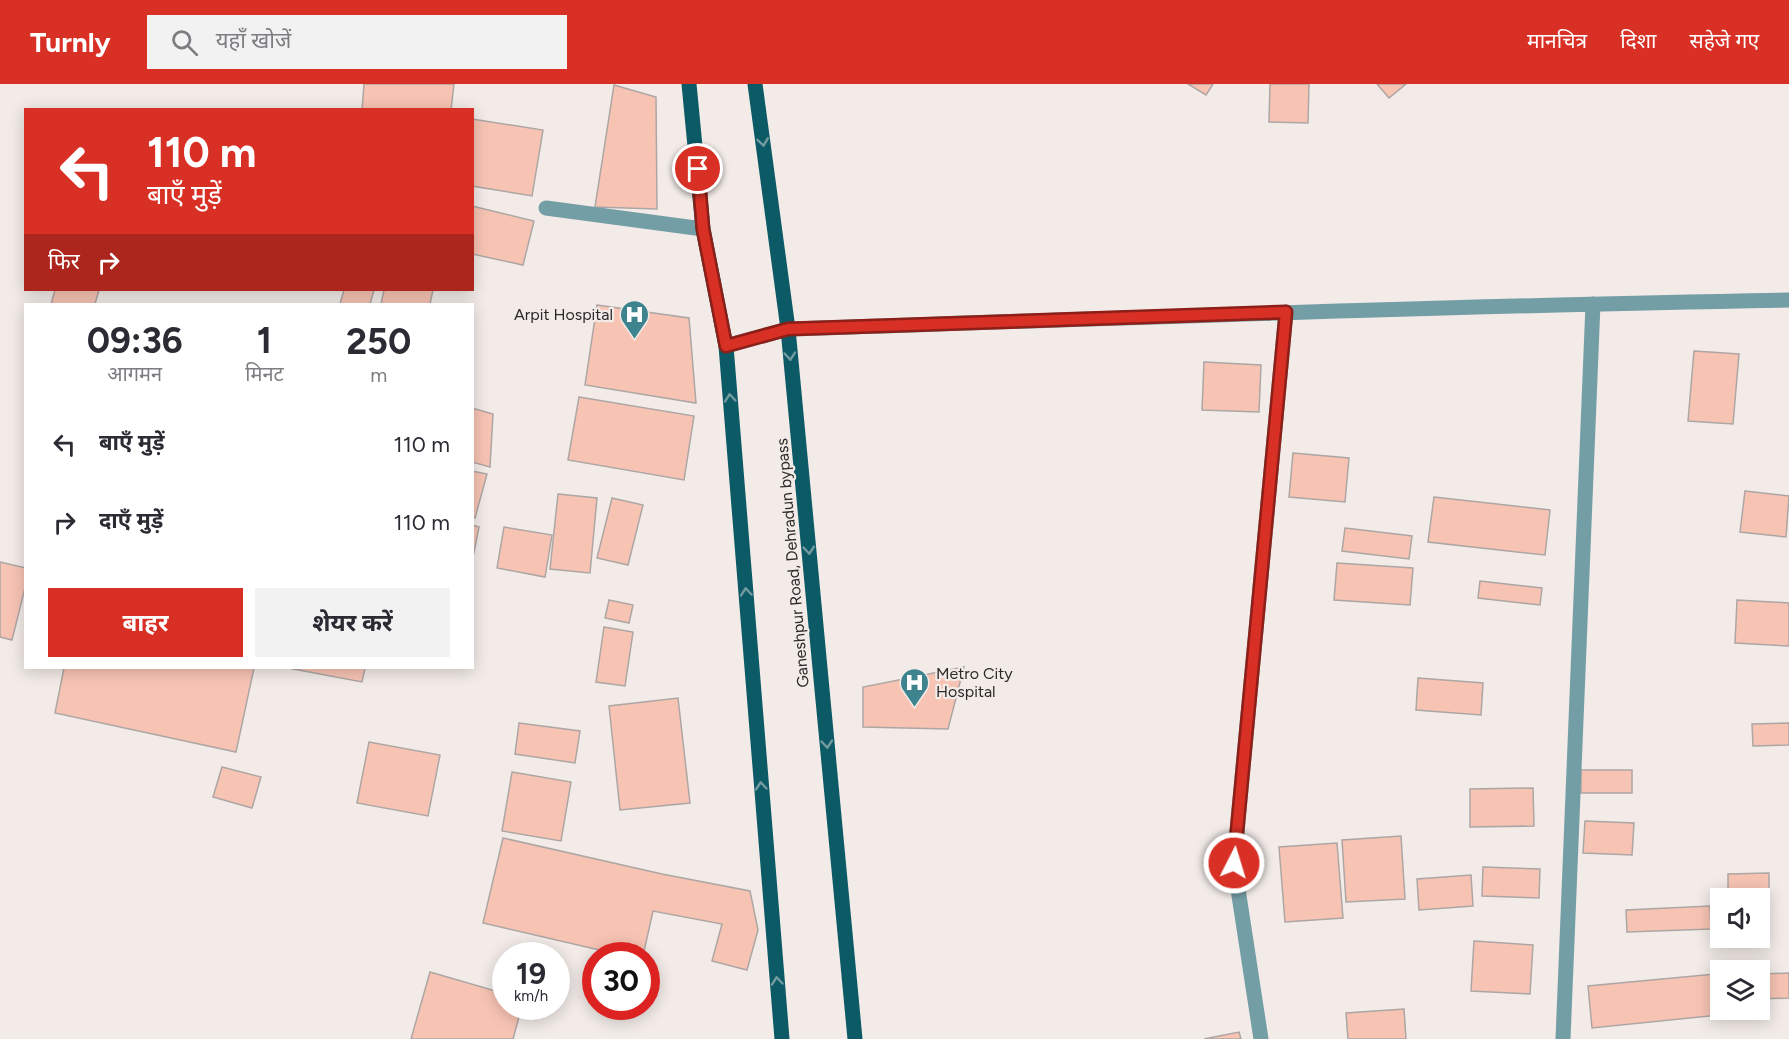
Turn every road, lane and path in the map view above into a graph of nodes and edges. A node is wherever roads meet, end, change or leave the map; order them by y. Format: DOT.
graph roads {
  1 [pos="689,84"];
  2 [pos="755,84"];
  3 [pos="546,208"];
  4 [pos="703,229"];
  5 [pos="1789,300"];
  6 [pos="1593,304"];
  7 [pos="1286,312"];
  8 [pos="788,329"];
  9 [pos="726,346"];
  10 [pos="782,1039"];
  11 [pos="855,1039"];
  12 [pos="1260,1039"];
  13 [pos="1563,1039"];
  1 -- 4 [label="main road"];
  2 -- 8 [label="main road, Ganeshpur Road, Dehradun bypass, one-way"];
  3 -- 4 [label="street"];
  4 -- 9 [label="main road"];
  5 -- 6 [label="street"];
  6 -- 7 [label="street"];
  6 -- 13 [label="street"];
  7 -- 8 [label="street"];
  7 -- 12 [label="street"];
  8 -- 9 [label="street"];
  8 -- 11 [label="main road, Ganeshpur Road, Dehradun bypass, one-way"];
  10 -- 9 [label="main road, one-way"];
}
